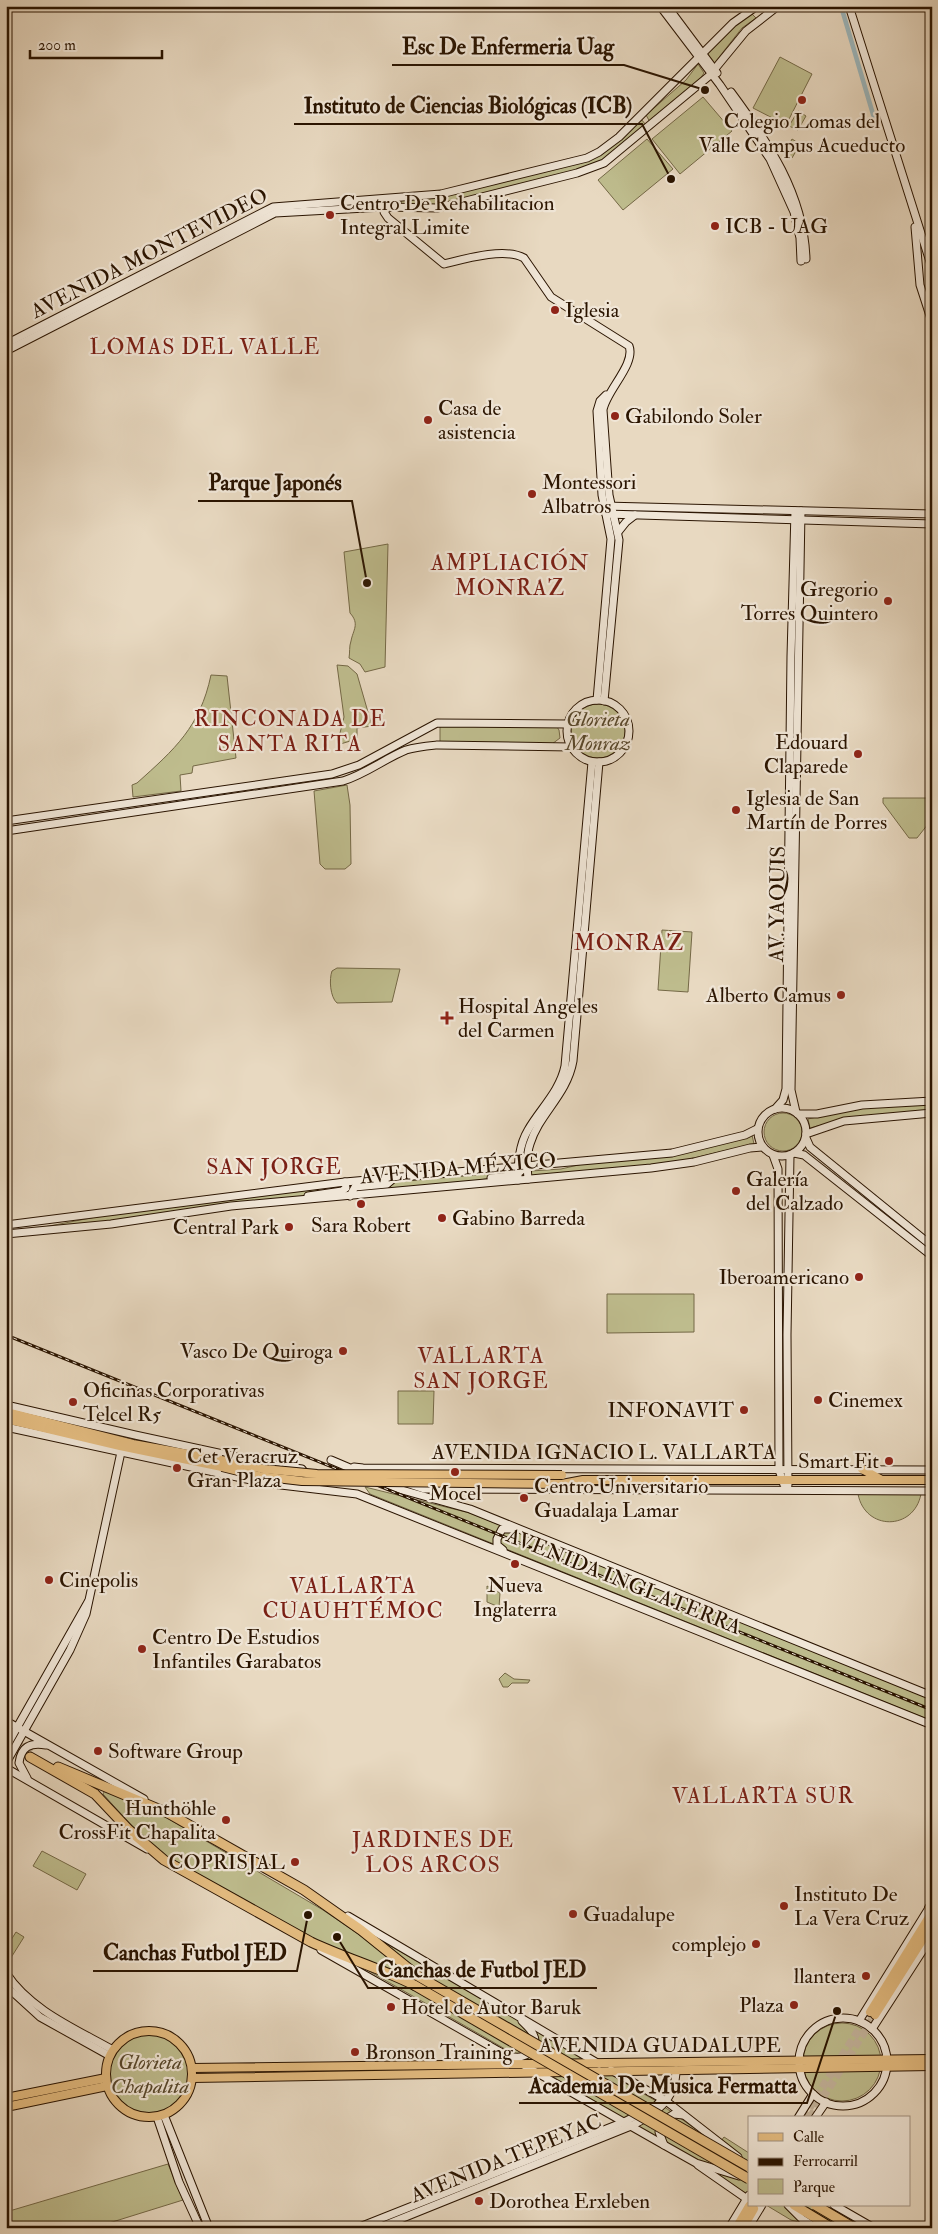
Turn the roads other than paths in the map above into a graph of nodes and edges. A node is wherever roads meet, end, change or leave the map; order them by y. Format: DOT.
graph roads {
  1 [pos="660,6"];
  2 [pos="667,6"];
  3 [pos="756,6"];
  4 [pos="778,6"];
  5 [pos="849,6"];
  6 [pos="678,25"];
  7 [pos="700,56"];
  8 [pos="713,72"];
  9 [pos="644,114"];
  10 [pos="651,126"];
  11 [pos="537,172"];
  12 [pos="540,182"];
  13 [pos="390,199"];
  14 [pos="384,207"];
  15 [pos="914,214"];
  16 [pos="213,241"];
  17 [pos="803,260"];
  18 [pos="932,268"];
  19 [pos="57,322"];
  20 [pos="932,322"];
  21 [pos="6,344"];
  22 [pos="6,351"];
  23 [pos="608,506"];
  24 [pos="709,509"];
  25 [pos="798,511"];
  26 [pos="610,514"];
  27 [pos="932,514"];
  28 [pos="634,515"];
  29 [pos="709,517"];
  30 [pos="798,520"];
  31 [pos="932,524"];
  32 [pos="618,532"];
  33 [pos="601,700"];
  34 [pos="568,724"];
  35 [pos="571,746"];
  36 [pos="595,762"];
  37 [pos="6,821"];
  38 [pos="6,830"];
  39 [pos="932,1100"];
  40 [pos="775,1109"];
  41 [pos="797,1113"];
  42 [pos="932,1113"];
  43 [pos="757,1129"];
  44 [pos="806,1136"];
  45 [pos="762,1147"];
  46 [pos="792,1154"];
  47 [pos="773,1155"];
  48 [pos="528,1172"];
  49 [pos="518,1173"];
  50 [pos="394,1178"];
  51 [pos="344,1182"];
  52 [pos="350,1196"];
  53 [pos="299,1200"];
  54 [pos="29,1223"];
  55 [pos="6,1225"];
  56 [pos="6,1229"];
  57 [pos="6,1234"];
  58 [pos="932,1246"];
  59 [pos="932,1256"];
  60 [pos="6,1406"];
  61 [pos="6,1412"];
  62 [pos="42,1418"];
  63 [pos="6,1419"];
  64 [pos="76,1425"];
  65 [pos="6,1427"];
  66 [pos="134,1444"];
  67 [pos="93,1446"];
  68 [pos="120,1449"];
  69 [pos="334,1461"];
  70 [pos="221,1463"];
  71 [pos="392,1468"];
  72 [pos="782,1470"];
  73 [pos="862,1470"];
  74 [pos="932,1470"];
  75 [pos="784,1479"];
  76 [pos="583,1480"];
  77 [pos="882,1480"];
  78 [pos="932,1480"];
  79 [pos="300,1488"];
  80 [pos="787,1490"];
  81 [pos="932,1491"];
  82 [pos="520,1531"];
  83 [pos="506,1553"];
  84 [pos="88,1602"];
  85 [pos="932,1696"];
  86 [pos="6,1721"];
  87 [pos="932,1725"];
  88 [pos="17,1727"];
  89 [pos="24,1731"];
  90 [pos="49,1745"];
  91 [pos="6,1746"];
  92 [pos="6,1763"];
  93 [pos="6,1768"];
  94 [pos="31,1782"];
  95 [pos="168,1813"];
  96 [pos="164,1860"];
  97 [pos="304,1890"];
  98 [pos="931,1907"];
  99 [pos="932,1925"];
  100 [pos="281,1927"];
  101 [pos="932,1936"];
  102 [pos="6,1973"];
  103 [pos="416,1981"];
  104 [pos="6,1986"];
  105 [pos="510,2010"];
  106 [pos="859,2021"];
  107 [pos="872,2029"];
  108 [pos="485,2045"];
  109 [pos="111,2053"];
  110 [pos="932,2059"];
  111 [pos="597,2063"];
  112 [pos="886,2063"];
  113 [pos="518,2064"];
  114 [pos="799,2065"];
  115 [pos="932,2066"];
  116 [pos="192,2068"];
  117 [pos="676,2070"];
  118 [pos="532,2071"];
  119 [pos="613,2072"];
  120 [pos="192,2078"];
  121 [pos="107,2082"];
  122 [pos="813,2094"];
  123 [pos="6,2098"];
  124 [pos="664,2100"];
  125 [pos="826,2102"];
  126 [pos="6,2107"];
  127 [pos="686,2115"];
  128 [pos="160,2116"];
  129 [pos="799,2116"];
  130 [pos="817,2116"];
  131 [pos="624,2122"];
  132 [pos="631,2126"];
  133 [pos="664,2145"];
  134 [pos="696,2163"];
  135 [pos="748,2166"];
  136 [pos="748,2166"];
  137 [pos="748,2178"];
  138 [pos="716,2179"];
  139 [pos="748,2199"];
  140 [pos="748,2201"];
  141 [pos="748,2202"];
  142 [pos="748,2204"];
  143 [pos="761,2206"];
  144 [pos="789,2206"];
  145 [pos="796,2206"];
  146 [pos="817,2206"];
  147 [pos="836,2206"];
  148 [pos="844,2211"];
  149 [pos="866,2224"];
  150 [pos="200,2228"];
  151 [pos="209,2228"];
  152 [pos="357,2228"];
  153 [pos="378,2228"];
  154 [pos="729,2228"];
  155 [pos="736,2228"];
  156 [pos="742,2228"];
  157 [pos="748,2228"];
  158 [pos="816,2228"];
  159 [pos="832,2228"];
  160 [pos="845,2228"];
  161 [pos="855,2228"];
  162 [pos="874,2228"];
  1 -- 6 [label="street"];
  2 -- 6 [label="street"];
  3 -- 7 [label="street, AVENIDA MONTEVIDEO"];
  4 -- 8 [label="street, AVENIDA MONTEVIDEO"];
  5 -- 15 [label="street"];
  6 -- 7 [label="street"];
  7 -- 8 [label="street"];
  7 -- 9 [label="street, AVENIDA MONTEVIDEO"];
  8 -- 10 [label="street, AVENIDA MONTEVIDEO"];
  8 -- 17 [label="street"];
  9 -- 10 [label="street"];
  9 -- 11 [label="street, AVENIDA MONTEVIDEO"];
  10 -- 12 [label="street, AVENIDA MONTEVIDEO"];
  11 -- 12 [label="street"];
  11 -- 13 [label="street, AVENIDA MONTEVIDEO"];
  12 -- 14 [label="street, AVENIDA MONTEVIDEO"];
  13 -- 14 [label="street"];
  13 -- 16 [label="street, AVENIDA MONTEVIDEO"];
  14 -- 16 [label="street, AVENIDA MONTEVIDEO"];
  14 -- 23 [label="street"];
  15 -- 18 [label="street"];
  15 -- 20 [label="street"];
  16 -- 19 [label="street, AVENIDA MONTEVIDEO"];
  19 -- 21 [label="street, AVENIDA MONTEVIDEO"];
  19 -- 22 [label="street, AVENIDA MONTEVIDEO"];
  23 -- 24 [label="street"];
  23 -- 26 [label="street"];
  24 -- 25 [label="street"];
  24 -- 29 [label="street"];
  25 -- 27 [label="street"];
  25 -- 30 [label="street"];
  26 -- 28 [label="street"];
  26 -- 32 [label="street"];
  26 -- 33 [label="street"];
  28 -- 29 [label="street"];
  28 -- 32 [label="street"];
  29 -- 30 [label="street"];
  30 -- 31 [label="street"];
  30 -- 40 [label="street, AV. YAQUIS"];
  30 -- 41 [label="street, AV. YAQUIS"];
  32 -- 33 [label="street"];
  33 -- 34 [label="street"];
  33 -- 36 [label="street"];
  34 -- 35 [label="street"];
  34 -- 37 [label="street"];
  35 -- 36 [label="street"];
  35 -- 38 [label="street"];
  36 -- 48 [label="street"];
  36 -- 49 [label="street"];
  39 -- 41 [label="street"];
  40 -- 41 [label="street"];
  40 -- 43 [label="street"];
  41 -- 44 [label="street"];
  42 -- 44 [label="street"];
  43 -- 45 [label="street"];
  43 -- 48 [label="street, AVENIDA MÉXICO"];
  44 -- 46 [label="street"];
  44 -- 58 [label="street"];
  45 -- 47 [label="street"];
  45 -- 48 [label="street, AVENIDA MÉXICO"];
  46 -- 47 [label="street"];
  46 -- 59 [label="street"];
  46 -- 72 [label="street"];
  47 -- 72 [label="street"];
  48 -- 49 [label="street, AVENIDA MÉXICO"];
  48 -- 49 [label="street, AVENIDA MÉXICO"];
  49 -- 50 [label="street, AVENIDA MÉXICO"];
  49 -- 52 [label="street, AVENIDA MÉXICO"];
  50 -- 51 [label="street, AVENIDA MÉXICO"];
  50 -- 52 [label="street"];
  51 -- 53 [label="street"];
  51 -- 54 [label="street, AVENIDA MÉXICO"];
  52 -- 53 [label="street, AVENIDA MÉXICO"];
  53 -- 57 [label="street, AVENIDA MÉXICO"];
  54 -- 55 [label="street, AVENIDA MÉXICO"];
  54 -- 56 [label="street"];
  60 -- 62 [label="main road"];
  60 -- 79 [label="street"];
  61 -- 66 [label="main road, AVENIDA IGNACIO L. VALLARTA"];
  63 -- 68 [label="main road, AVENIDA IGNACIO L. VALLARTA"];
  64 -- 66 [label="main road"];
  65 -- 67 [label="street"];
  66 -- 70 [label="main road, AVENIDA IGNACIO L. VALLARTA"];
  67 -- 68 [label="main road"];
  68 -- 70 [label="main road, AVENIDA IGNACIO L. VALLARTA"];
  68 -- 79 [label="street, AVENIDA IGNACIO L. VALLARTA"];
  68 -- 84 [label="street"];
  69 -- 71 [label="street, AVENIDA IGNACIO L. VALLARTA"];
  69 -- 82 [label="street, AVENIDA INGLATERRA"];
  70 -- 76 [label="main road, AVENIDA IGNACIO L. VALLARTA, bridge"];
  70 -- 76 [label="main road, AVENIDA IGNACIO L. VALLARTA, bridge"];
  71 -- 72 [label="street, AVENIDA IGNACIO L. VALLARTA"];
  71 -- 80 [label="street, AVENIDA IGNACIO L. VALLARTA"];
  72 -- 73 [label="street, AVENIDA IGNACIO L. VALLARTA"];
  72 -- 75 [label="street"];
  73 -- 74 [label="street, AVENIDA IGNACIO L. VALLARTA"];
  73 -- 77 [label="main road"];
  75 -- 76 [label="main road, AVENIDA IGNACIO L. VALLARTA"];
  75 -- 77 [label="main road, AVENIDA IGNACIO L. VALLARTA"];
  75 -- 80 [label="street"];
  77 -- 78 [label="main road, AVENIDA IGNACIO L. VALLARTA"];
  79 -- 83 [label="street, AVENIDA INGLATERRA"];
  80 -- 81 [label="street, AVENIDA IGNACIO L. VALLARTA"];
  82 -- 83 [label="street"];
  82 -- 85 [label="street, AVENIDA INGLATERRA"];
  83 -- 87 [label="street, AVENIDA INGLATERRA"];
  84 -- 88 [label="street"];
  84 -- 89 [label="street"];
  86 -- 88 [label="street"];
  88 -- 89 [label="street"];
  88 -- 91 [label="street"];
  89 -- 90 [label="street"];
  89 -- 92 [label="street"];
  90 -- 94 [label="street"];
  90 -- 95 [label="street"];
  93 -- 94 [label="street"];
  94 -- 96 [label="street"];
  95 -- 96 [label="highway"];
  95 -- 97 [label="highway"];
  96 -- 100 [label="highway"];
  97 -- 103 [label="highway"];
  97 -- 105 [label="street"];
  98 -- 99 [label="main road"];
  98 -- 106 [label="street"];
  100 -- 103 [label="highway"];
  100 -- 108 [label="street"];
  101 -- 107 [label="street"];
  102 -- 109 [label="street"];
  103 -- 135 [label="highway, bridge"];
  103 -- 137 [label="highway, bridge"];
  104 -- 109 [label="street"];
  105 -- 108 [label="street"];
  105 -- 111 [label="street"];
  106 -- 107 [label="street"];
  106 -- 114 [label="street"];
  107 -- 112 [label="street"];
  108 -- 113 [label="street"];
  109 -- 116 [label="main road"];
  109 -- 121 [label="main road"];
  110 -- 112 [label="main road"];
  111 -- 113 [label="main road, AVENIDA GUADALUPE"];
  111 -- 114 [label="main road, AVENIDA GUADALUPE"];
  111 -- 119 [label="street"];
  112 -- 114 [label="main road"];
  112 -- 115 [label="main road"];
  112 -- 125 [label="street"];
  113 -- 116 [label="main road, AVENIDA GUADALUPE"];
  113 -- 118 [label="street"];
  114 -- 117 [label="main road, AVENIDA GUADALUPE"];
  114 -- 122 [label="street"];
  116 -- 120 [label="main road"];
  117 -- 119 [label="main road, AVENIDA GUADALUPE"];
  117 -- 124 [label="street, AVENIDA TEPEYAC"];
  118 -- 119 [label="main road, AVENIDA GUADALUPE"];
  118 -- 120 [label="main road, AVENIDA GUADALUPE"];
  118 -- 131 [label="street"];
  119 -- 124 [label="street"];
  120 -- 128 [label="main road"];
  121 -- 123 [label="main road"];
  121 -- 126 [label="main road"];
  121 -- 128 [label="main road"];
  122 -- 125 [label="street"];
  122 -- 129 [label="street"];
  124 -- 127 [label="street"];
  124 -- 131 [label="street, AVENIDA TEPEYAC"];
  124 -- 132 [label="street, AVENIDA TEPEYAC"];
  125 -- 130 [label="street"];
  127 -- 133 [label="street"];
  127 -- 136 [label="street"];
  128 -- 150 [label="street"];
  128 -- 151 [label="street"];
  131 -- 132 [label="street"];
  131 -- 152 [label="street, AVENIDA TEPEYAC"];
  132 -- 133 [label="street"];
  132 -- 153 [label="street, AVENIDA TEPEYAC"];
  133 -- 134 [label="street"];
  134 -- 137 [label="street"];
  134 -- 138 [label="street"];
  137 -- 138 [label="street"];
  138 -- 139 [label="street"];
  140 -- 154 [label="street"];
  141 -- 155 [label="main road"];
  142 -- 156 [label="main road"];
  143 -- 157 [label="street"];
  144 -- 158 [label="street"];
  145 -- 159 [label="highway"];
  146 -- 161 [label="highway, bridge"];
  147 -- 148 [label="street"];
  148 -- 149 [label="street"];
  148 -- 160 [label="street"];
  149 -- 161 [label="street"];
  149 -- 162 [label="street"];
}
